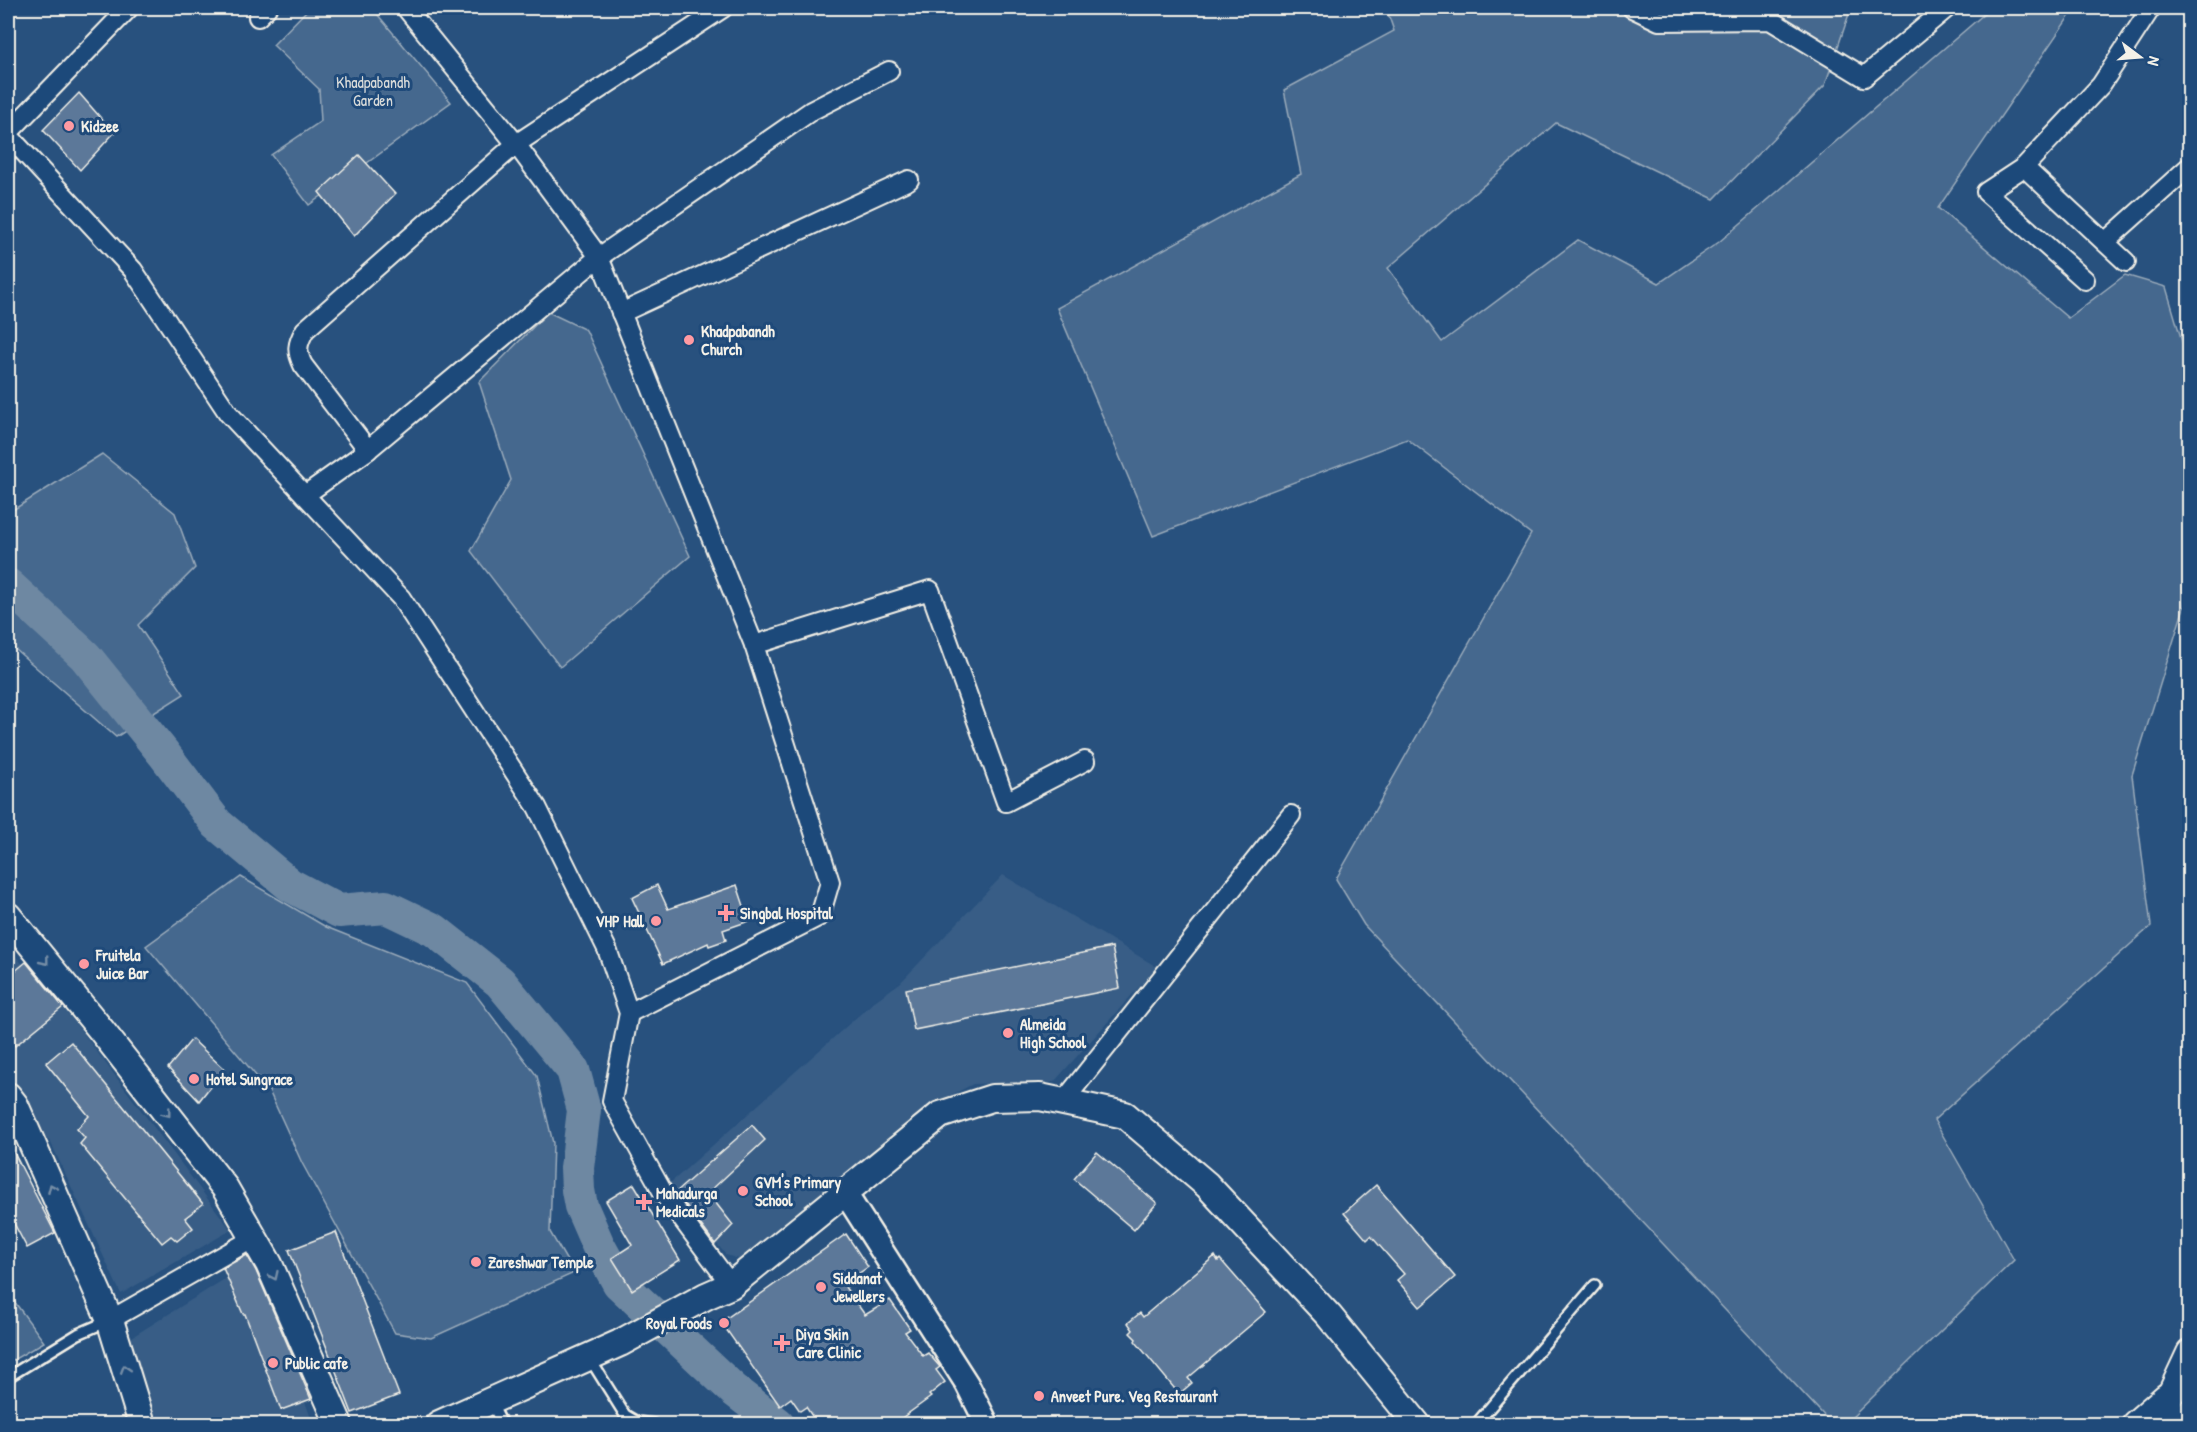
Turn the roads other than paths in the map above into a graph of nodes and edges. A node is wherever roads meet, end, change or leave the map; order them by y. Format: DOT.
graph roads {
  1 [pos="129,8"];
  2 [pos="723,8"];
  3 [pos="1632,8"];
  4 [pos="1947,8"];
  5 [pos="2151,8"];
  6 [pos="413,10"];
  7 [pos="889,70"];
  8 [pos="8,134"];
  9 [pos="516,144"];
  10 [pos="2190,166"];
  11 [pos="2024,167"];
  12 [pos="909,180"];
  13 [pos="2105,242"];
  14 [pos="599,257"];
  15 [pos="2126,262"];
  16 [pos="2085,280"];
  17 [pos="621,313"];
  18 [pos="368,450"];
  19 [pos="305,495"];
  20 [pos="754,645"];
  21 [pos="1085,761"];
  22 [pos="1291,814"];
  23 [pos="8,916"];
  24 [pos="629,1013"];
  25 [pos="8,1096"];
  26 [pos="1063,1102"];
  27 [pos="845,1193"];
  28 [pos="254,1238"];
  29 [pos="731,1285"];
  30 [pos="1595,1285"];
  31 [pos="110,1320"];
  32 [pos="2190,1353"];
  33 [pos="589,1357"];
  34 [pos="8,1377"];
  35 [pos="2172,1391"];
  36 [pos="491,1402"];
  37 [pos="2190,1415"];
  38 [pos="626,1420"];
  39 [pos="142,1425"];
  40 [pos="339,1425"];
  41 [pos="439,1425"];
  42 [pos="502,1425"];
  43 [pos="653,1425"];
  44 [pos="987,1425"];
  45 [pos="1417,1425"];
  46 [pos="1476,1425"];
  47 [pos="2135,1425"];
  48 [pos="2157,1425"];
  49 [pos="2185,1425"];
  1 -- 8 [label="street"];
  2 -- 9 [label="street"];
  3 -- 4 [label="street"];
  5 -- 11 [label="street"];
  6 -- 9 [label="street"];
  7 -- 14 [label="street"];
  8 -- 19 [label="street"];
  9 -- 14 [label="street"];
  9 -- 18 [label="street"];
  10 -- 13 [label="street"];
  11 -- 13 [label="street"];
  11 -- 16 [label="street"];
  12 -- 17 [label="street"];
  13 -- 15 [label="street"];
  14 -- 17 [label="street"];
  14 -- 18 [label="street"];
  17 -- 20 [label="street"];
  18 -- 19 [label="street"];
  19 -- 24 [label="street"];
  20 -- 21 [label="street"];
  20 -- 24 [label="street"];
  22 -- 26 [label="street"];
  23 -- 28 [label="main road, one-way"];
  24 -- 29 [label="street"];
  31 -- 25 [label="main road, one-way"];
  26 -- 27 [label="main road"];
  26 -- 45 [label="main road"];
  27 -- 29 [label="main road"];
  27 -- 44 [label="street"];
  28 -- 31 [label="street"];
  28 -- 40 [label="main road, one-way"];
  29 -- 33 [label="main road"];
  30 -- 46 [label="lane"];
  31 -- 34 [label="lane"];
  39 -- 31 [label="main road, one-way"];
  32 -- 35 [label="main road"];
  33 -- 36 [label="main road"];
  33 -- 38 [label="lane"];
  35 -- 47 [label="main road"];
  35 -- 48 [label="main road"];
  36 -- 41 [label="main road"];
  36 -- 42 [label="lane"];
  37 -- 49 [label="highway"];
  38 -- 43 [label="lane"];
}
